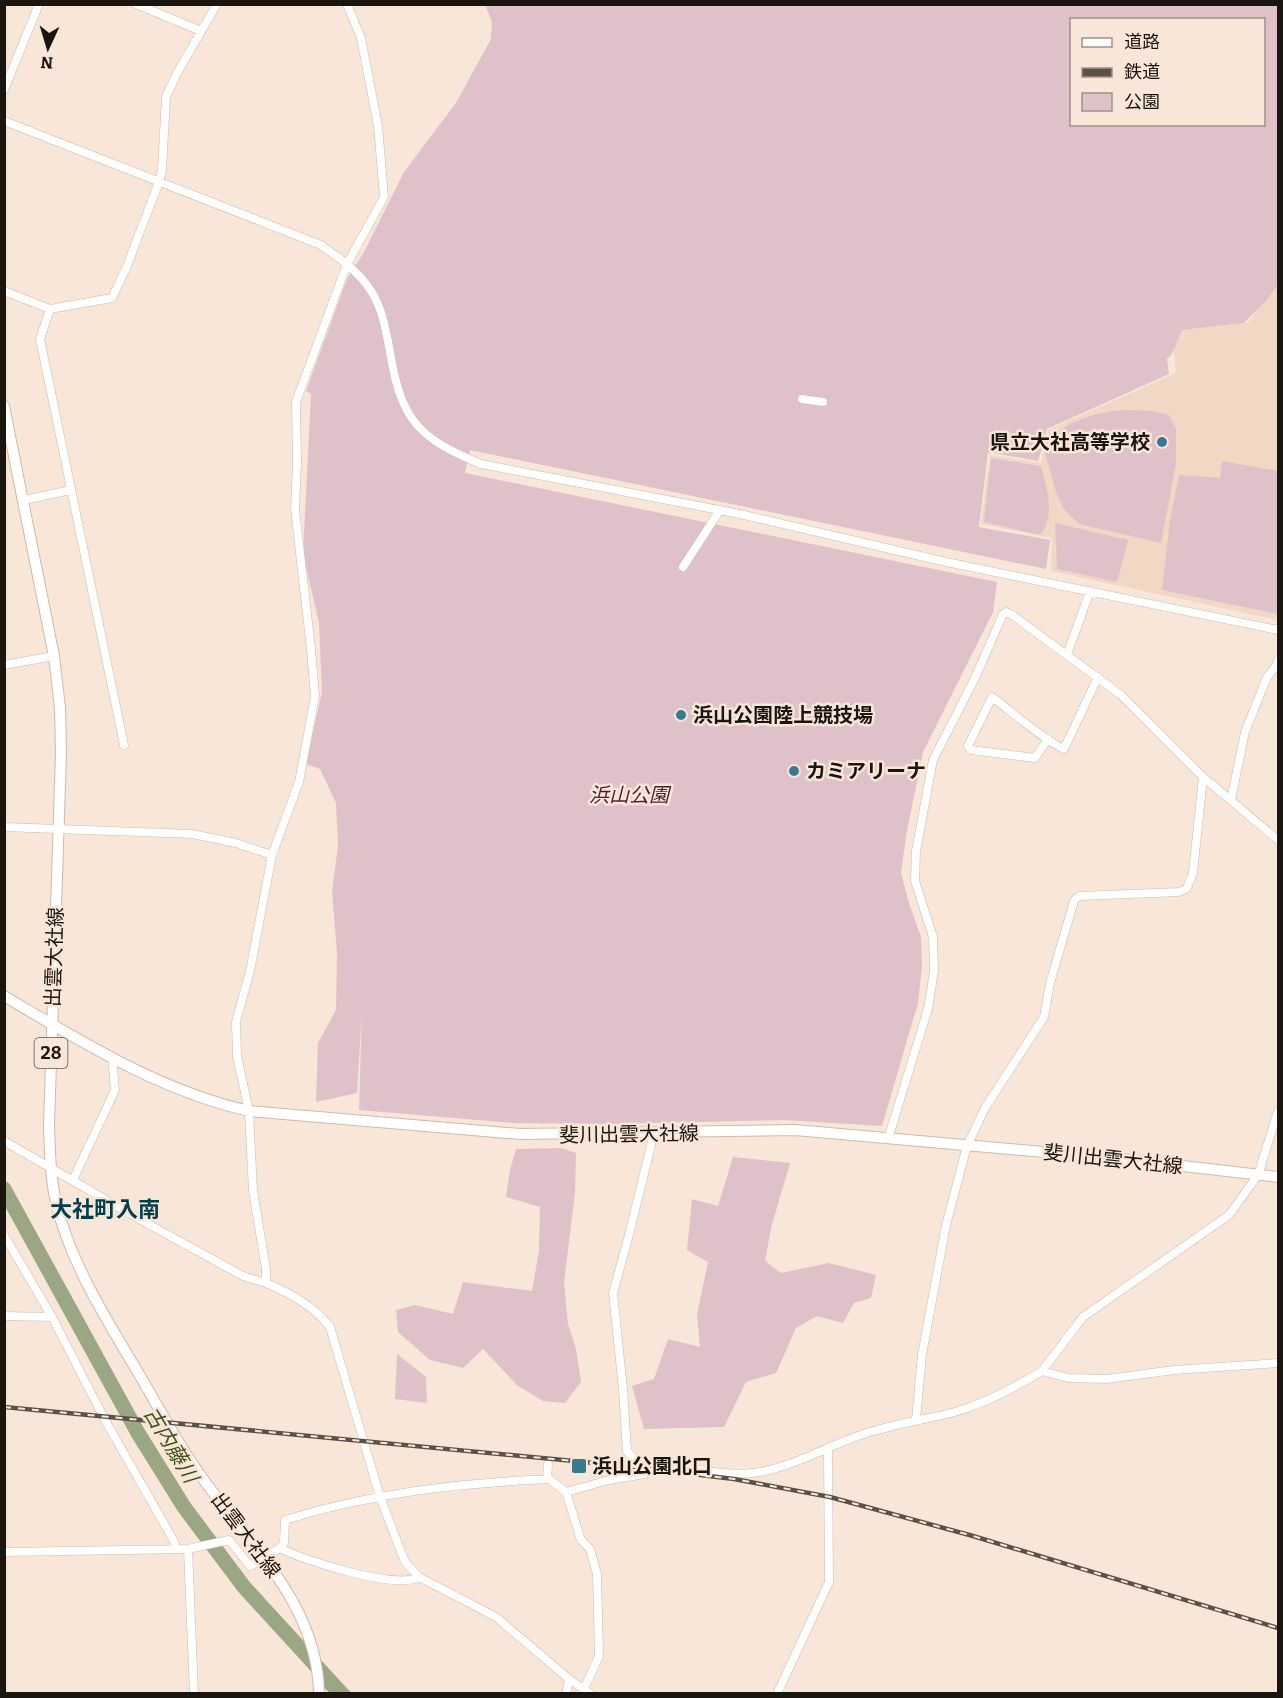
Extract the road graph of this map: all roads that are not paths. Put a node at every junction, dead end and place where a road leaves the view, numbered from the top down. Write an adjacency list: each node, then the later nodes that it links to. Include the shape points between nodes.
1 (39, 4): 6 (street)
2 (136, 4): 5 (street)
3 (217, 4): 5 (street)
4 (347, 4): 9 (street, via 361,38 378,126 384,198)
5 (201, 31): 8 (street, via 166,97)
6 (4, 90)
7 (4, 121): 8 (street)
8 (159, 182): 9 (street, via 321,245); 11 (street, via 112,298)
9 (347, 264): 17 (street, via 370,290 380,309 395,384 405,408 427,436 481,464); 33 (street, via 296,402 295,509 315,696 299,782)
10 (4, 291): 11 (street)
11 (50, 309): 15 (street, via 40,339)
12 (802, 399): 13 (street)
13 (823, 402)
14 (4, 406): 16 (main road, 出雲大社線 / 28)
15 (71, 490): 16 (street); 27 (street)
16 (24, 500): 22 (main road, 出雲大社線 / 28)
17 (720, 510): 18 (street); 19 (street)
18 (683, 567)
19 (1090, 591): 20 (street); 21 (street)
20 (1278, 630)
21 (1067, 655): 25 (street); 40 (street, via 1011,614 1003,614 933,760 916,851 915,881 933,937 934,971 928,1009)
22 (54, 656): 24 (street); 31 (main road, 出雲大社線 / 28, via 61,753)
23 (1278, 660): 29 (street, via 1245,732)
24 (4, 665)
25 (1098, 677): 26 (street, via 1064,748); 28 (street)
26 (1048, 739): 26 (street, via 992,698 968,746 971,750 1035,758)
27 (124, 745)
28 (1203, 777): 29 (street); 42 (street, via 1193,873 1187,888 1179,892 1079,896 1074,901 1044,1017 985,1108)
29 (1231, 800): 32 (street)
30 (4, 827): 31 (street)
31 (57, 830): 33 (street, via 192,834); 35 (main road, 出雲大社線 / 28)
32 (1278, 840)
33 (272, 855): 37 (street, via 236,1022 237,1056)
34 (4, 996): 35 (main road, 斐川出雲大社線)
35 (52, 1024): 36 (main road, 斐川出雲大社線); 43 (main road, 出雲大社線 / 28)
36 (112, 1057): 37 (main road, 斐川出雲大社線, via 175,1089); 46 (street, via 115,1090)
37 (249, 1111): 39 (main road, 斐川出雲大社線, via 520,1134); 48 (street, via 253,1191)
38 (1278, 1111): 44 (street)
39 (654, 1133): 40 (main road, 斐川出雲大社線, via 795,1130); 56 (street, via 613,1293 627,1451 635,1460)
40 (888, 1139): 42 (main road, 斐川出雲大社線)
41 (4, 1141): 43 (street)
42 (968, 1146): 44 (main road, 斐川出雲大社線); 53 (street, via 946,1225 922,1354)
43 (51, 1168): 46 (street); 64 (main road, 出雲大社線 / 28, via 56,1203 97,1304 192,1464)
44 (1258, 1175): 45 (main road, 斐川出雲大社線); 52 (street, via 1229,1215 1083,1317)
45 (1278, 1177)
46 (73, 1180): 48 (street, via 243,1276)
47 (4, 1235): 50 (street)
48 (266, 1283): 59 (street, via 320,1314 330,1327)
49 (4, 1316): 50 (street)
50 (52, 1317): 61 (street, via 175,1543)
51 (1278, 1363): 52 (street, via 1107,1379 1068,1378)
52 (1042, 1371): 53 (street, via 989,1400)
53 (916, 1420): 54 (street, via 860,1435)
54 (828, 1449): 56 (street, via 754,1473); 71 (street, via 829,1582)
55 (548, 1464): 57 (street)
56 (657, 1464): 58 (street, via 645,1474)
57 (547, 1479): 58 (street); 59 (street, via 464,1484)
58 (566, 1492): 67 (street, via 597,1574 599,1656)
59 (380, 1497): 60 (street, via 285,1520 284,1543); 65 (street, via 405,1562)
60 (280, 1548): 64 (street); 65 (street, via 313,1562 368,1576 412,1581)
61 (174, 1549): 62 (street); 63 (street)
62 (188, 1549): 64 (street, via 229,1540 250,1566); 68 (street)
63 (4, 1552)
64 (262, 1557): 69 (main road, 出雲大社線 / 28, via 299,1611 309,1635)
65 (419, 1577): 66 (street, via 496,1617)
66 (569, 1679): 67 (street); 70 (street)
67 (588, 1691)
68 (194, 1694)
69 (319, 1694)
70 (566, 1694)
71 (777, 1694)

